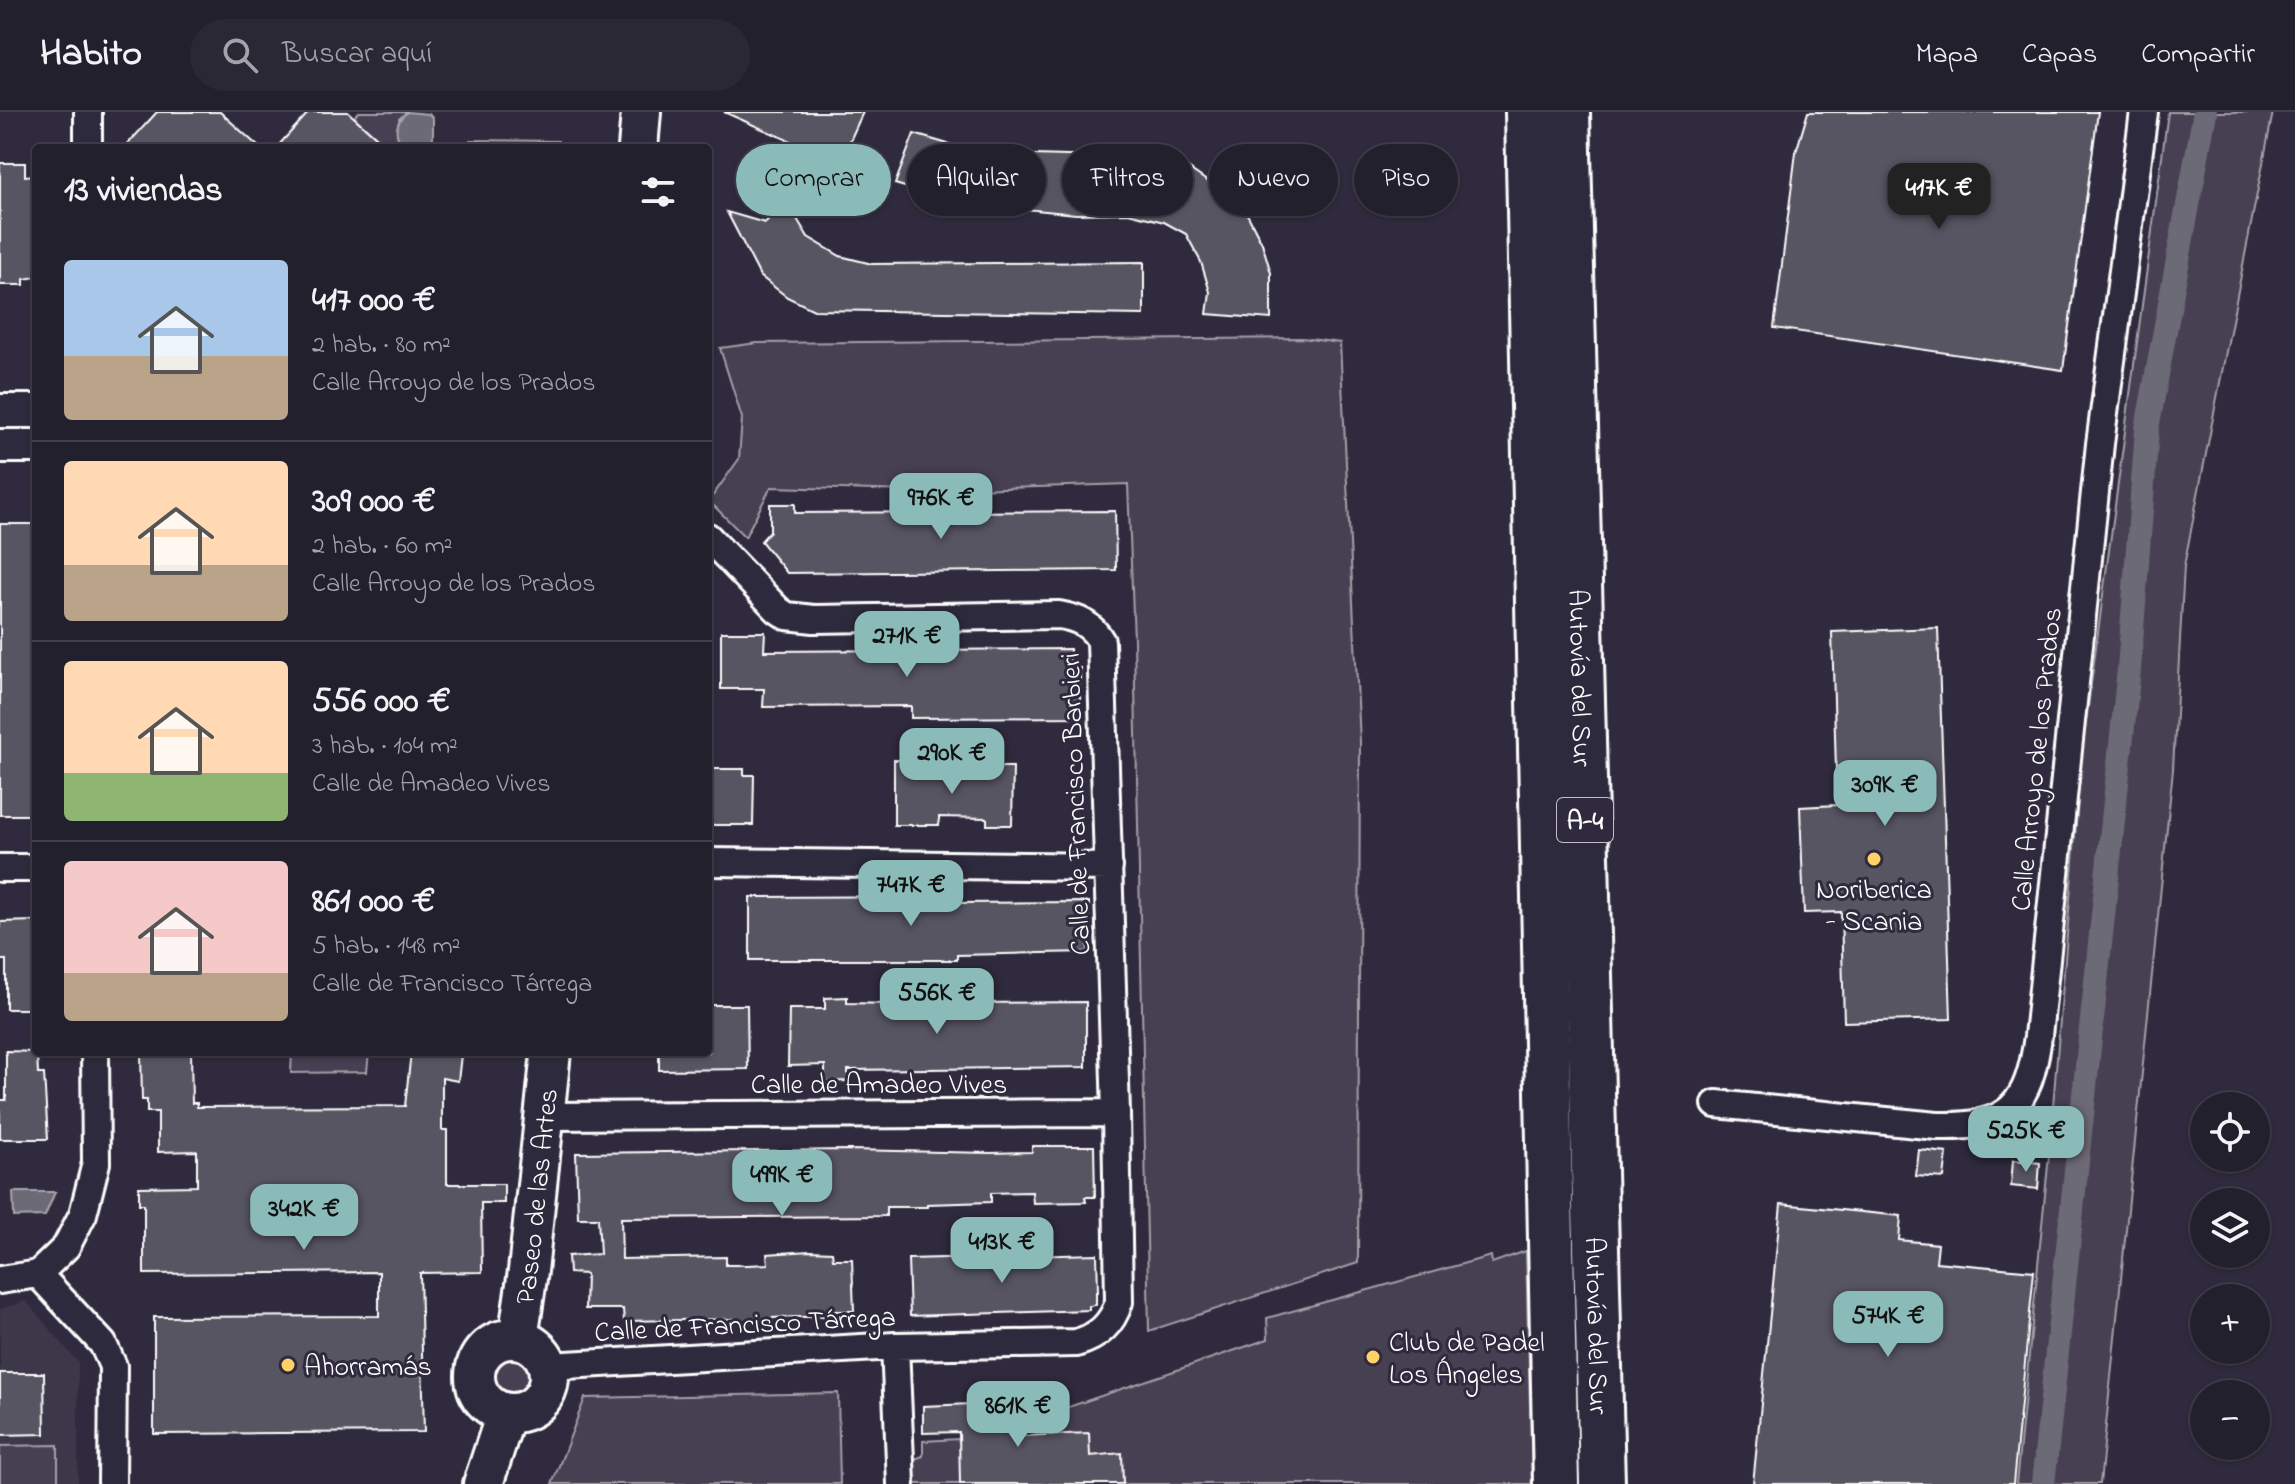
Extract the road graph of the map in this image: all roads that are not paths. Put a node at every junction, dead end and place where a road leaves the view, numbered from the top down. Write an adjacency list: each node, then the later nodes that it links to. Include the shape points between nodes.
1 (88, 112): 6 (street)
2 (641, 112): 7 (main road)
3 (1528, 112): 31 (highway, Autovía del Sur / A-4)
4 (1567, 112): 32 (highway, Autovía del Sur / A-4)
5 (2144, 112): 19 (street, Calle Arroyo de los Prados, via 2100,444 2038,1036 2026,1090 2013,1108 1969,1127)
6 (88, 144)
7 (638, 144)
8 (0, 411): 9 (street)
9 (32, 411)
10 (0, 446): 11 (street)
11 (32, 446)
12 (712, 541): 14 (street, Calle de Francisco Barbieri, via 787,616 1059,615 1094,629 1104,655)
13 (712, 862): 14 (street)
14 (1109, 867): 20 (street, Calle de Francisco Barbieri)
15 (0, 868): 16 (street)
16 (32, 868)
17 (95, 1056): 22 (street, via 96,1163 83,1214 66,1247)
18 (551, 1056): 21 (main road, Paseo de las Artes)
19 (1716, 1104)
20 (1116, 1113): 21 (street, Calle de Amadeo Vives); 25 (street, Calle de Francisco Tárrega, via 1119,1302 1107,1326 1076,1343)
21 (546, 1116): 24 (main road, Paseo de las Artes)
22 (38, 1274): 23 (street); 28 (street, via 103,1344 113,1366)
23 (0, 1280)
24 (518, 1339): 26 (main road, via 538,1349); 27 (main road, via 497,1341 480,1356 474,1372 477,1392 490,1407)
25 (895, 1346): 26 (street, Calle de Francisco Tárrega); 30 (street)
26 (549, 1366): 27 (main road, via 549,1385 541,1401 527,1411)
27 (506, 1414): 29 (main road)
28 (112, 1484)
29 (483, 1484)
30 (901, 1484)
31 (1556, 1484)
32 (1602, 1484)

